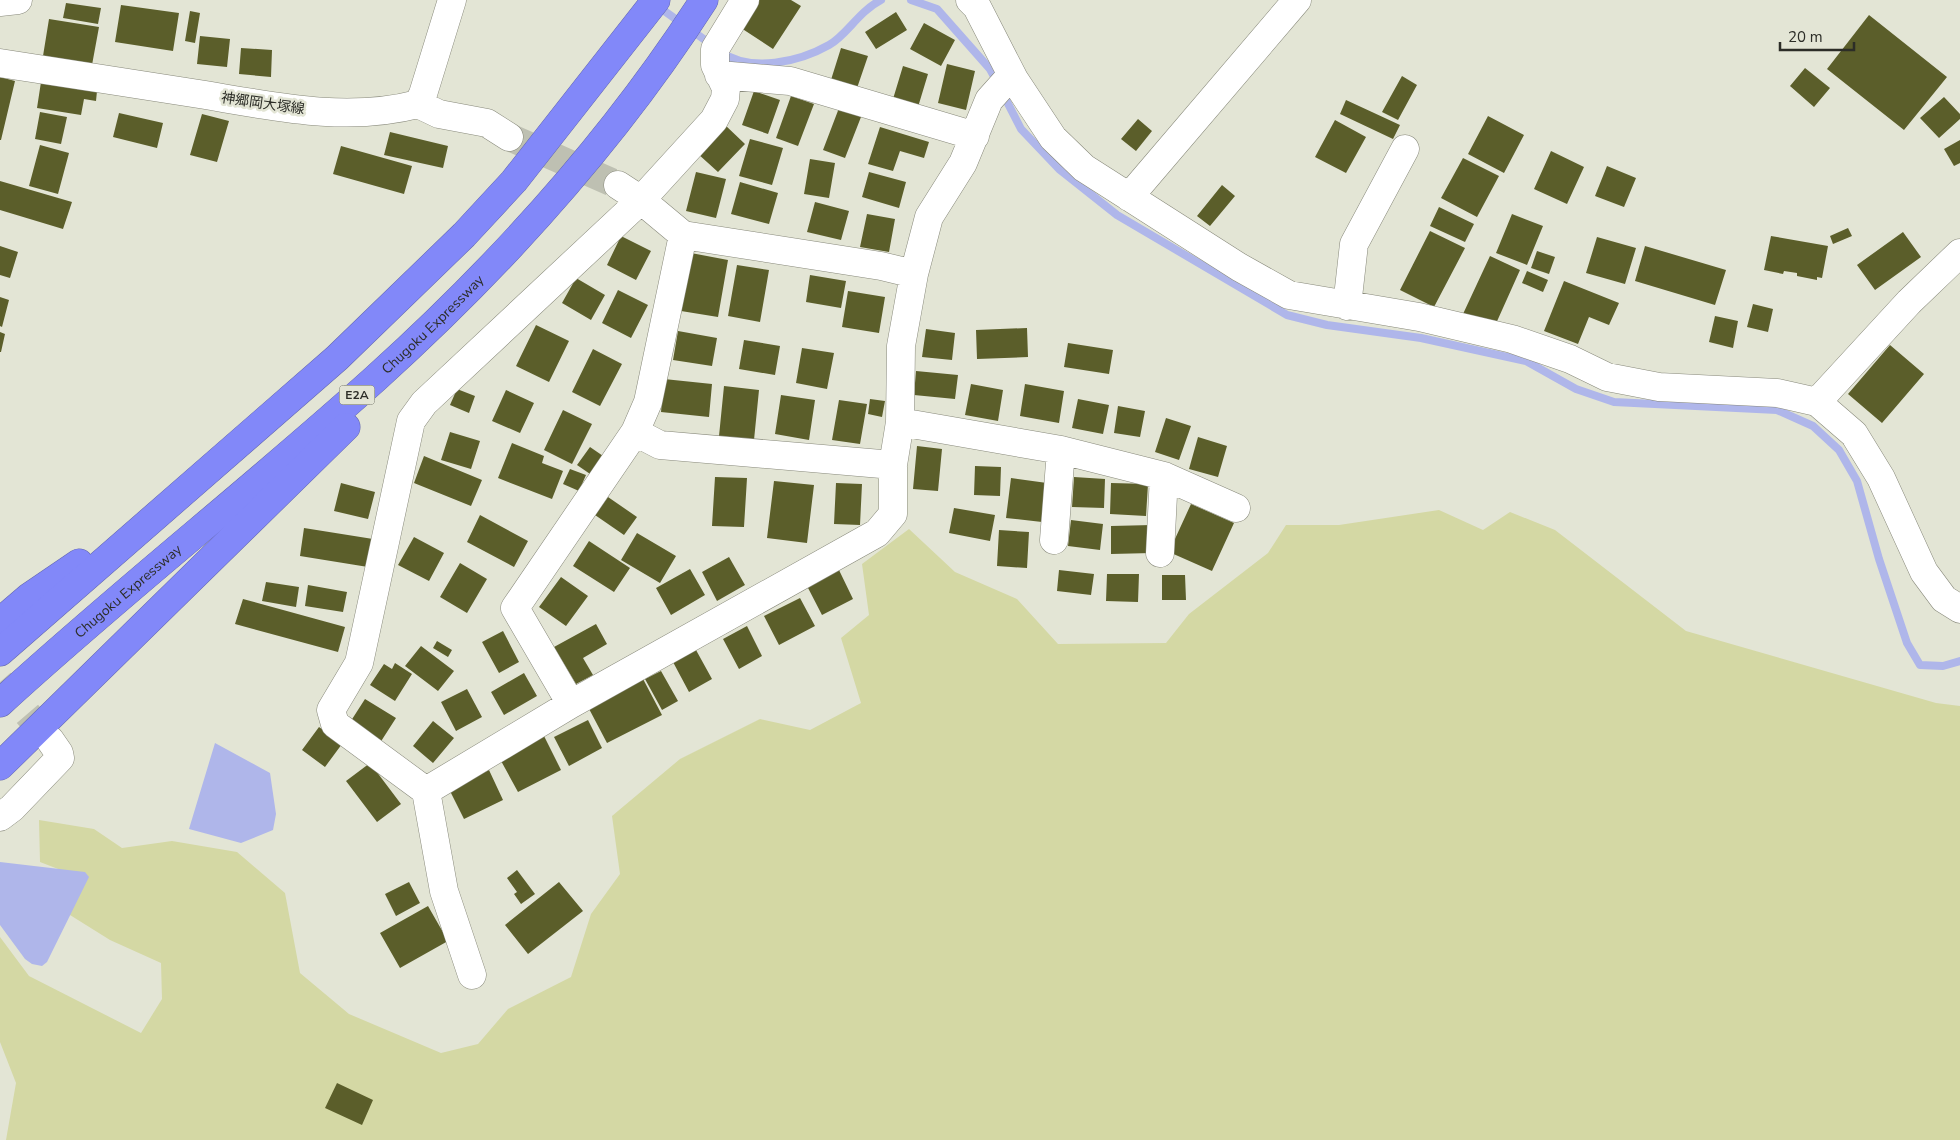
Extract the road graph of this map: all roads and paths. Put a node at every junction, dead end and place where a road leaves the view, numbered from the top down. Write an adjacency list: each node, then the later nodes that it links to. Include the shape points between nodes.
1 (18, 0): 8 (street)
2 (452, 0): 12 (street)
3 (656, 0): 30 (highway, via 514,181 464,235 337,358)
4 (704, 0): 19 (highway, Chugoku Expressway / E2A, via 674,48 610,131)
5 (746, 0): 10 (street, via 715,49 715,65)
6 (970, 0): 11 (street, via 977,7)
7 (1297, 0): 17 (street)
8 (0, 2)
9 (0, 63): 12 (street, 神郷岡大塚線, via 289,108 350,114)
10 (720, 75): 13 (street, via 790,81); 18 (street, via 726,88 725,99 714,120)
11 (1003, 87): 13 (street); 17 (street, via 1084,168)
12 (418, 104): 14 (street, via 439,114 487,123)
13 (975, 136): 22 (street, via 963,163 929,218)
14 (509, 137)
15 (1405, 149): 23 (street, via 1354,244)
16 (618, 185): 18 (street)
17 (1129, 197): 23 (street, via 1239,267 1289,294)
18 (641, 200): 20 (street); 41 (street, via 424,403 411,421 359,663 331,710 335,724)
19 (537, 217): 37 (highway, Chugoku Expressway / E2A, via 488,270 378,377); 40 (highway, via 427,348)
20 (683, 235): 22 (street); 26 (street, via 648,402)
21 (1960, 253): 24 (street, via 1909,302)
22 (914, 274): 25 (street, via 900,346)
23 (1347, 306): 24 (street, via 1419,317 1512,338 1608,377 1659,387 1777,393)
24 (1817, 402): 34 (street, via 1854,434 1881,478 1924,572 1944,599)
25 (900, 422): 27 (street); 28 (street)
26 (635, 432): 28 (street, via 660,445); 38 (street, via 515,608)
27 (1061, 450): 29 (street); 32 (street)
28 (893, 465): 38 (street, via 893,514 877,533)
29 (1164, 476): 31 (street); 33 (street)
30 (176, 497): 35 (highway, via 29,597); 36 (highway)
31 (1236, 508)
32 (1054, 540)
33 (1160, 553)
34 (1960, 609)
35 (0, 622)
36 (0, 652)
37 (0, 703)
38 (571, 704): 41 (street)
39 (50, 740): 42 (street, via 60,758)
40 (0, 766)
41 (426, 791): 43 (street, via 444,891)
42 (0, 817)
43 (472, 975)

